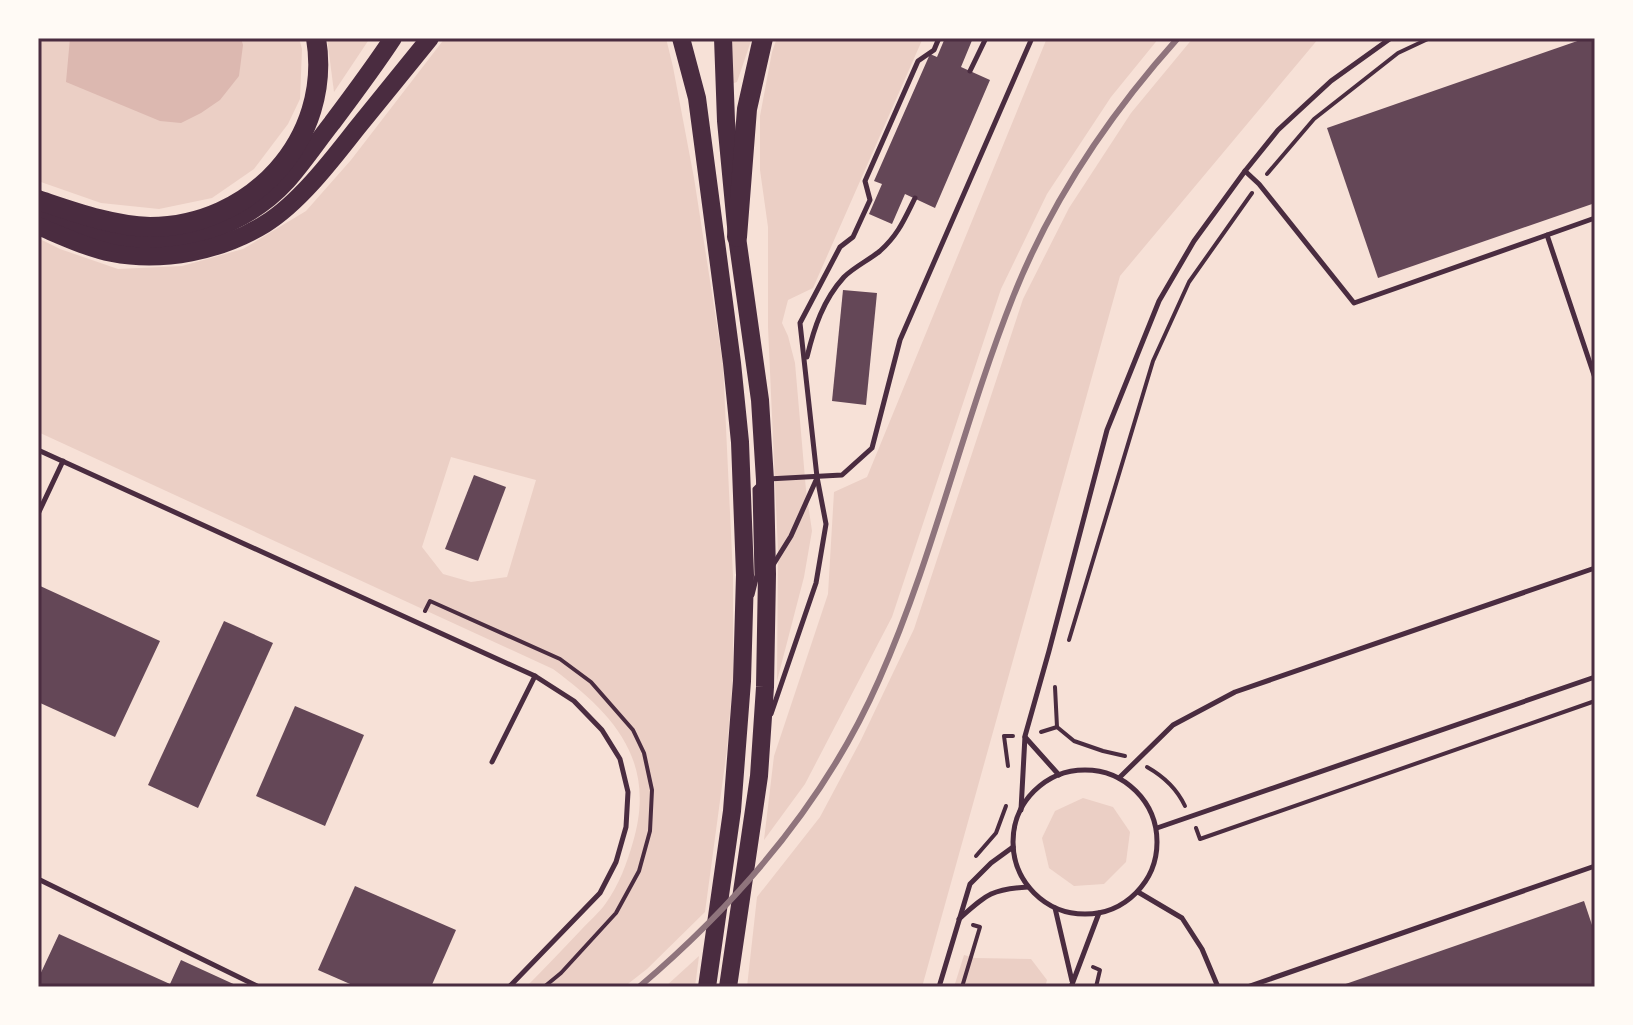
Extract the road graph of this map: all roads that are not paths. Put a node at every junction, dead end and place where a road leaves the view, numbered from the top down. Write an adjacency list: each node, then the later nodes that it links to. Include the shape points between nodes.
1 (316, 38): 14 (highway, via 320,58 315,99 300,142 272,178 227,210 190,223 150,227 101,220)
2 (393, 38): 15 (main road, via 286,182 230,224 167,241 122,241)
3 (430, 38): 17 (main road, via 307,188 266,224 229,242 174,255 113,253)
4 (681, 38): 29 (main road, via 697,98 732,363 741,457)
5 (723, 38): 19 (main road)
6 (763, 38): 19 (highway, via 747,109)
7 (939, 38): 20 (lane, via 934,50 918,61 865,181 870,200 853,237 840,247 800,323)
8 (986, 38): 11 (lane)
9 (1032, 38): 24 (lane, via 900,340 872,448 842,475)
10 (1391, 38): 12 (lane, via 1320,91)
11 (970, 71)
12 (1245, 171): 18 (lane, via 1354,303); 32 (lane, via 1159,301 1107,430)
13 (915, 198): 20 (lane, via 897,235 845,276 826,302)
14 (38, 200)
15 (38, 213)
16 (1595, 218): 18 (lane)
17 (38, 226)
18 (1547, 235): 21 (lane)
19 (737, 237): 25 (main road, via 760,400)
20 (805, 362): 24 (lane)
21 (1595, 378)
22 (38, 450): 23 (lane)
23 (63, 461): 26 (lane); 30 (lane)
24 (817, 477): 25 (lane); 28 (lane); 33 (lane, via 826,524 816,583)
25 (765, 480): 28 (main road); 29 (lane, via 755,489 757,575)
26 (38, 514)
27 (1595, 568): 36 (lane, via 1235,692 1173,725)
28 (767, 574): 33 (main road)
29 (743, 636): 51 (main road, via 732,811)
30 (535, 676): 34 (lane); 50 (lane, via 574,701 620,759 628,792 626,827 600,893)
31 (1595, 677): 38 (lane)
32 (1025, 736): 35 (lane); 37 (lane)
33 (760, 746): 47 (main road)
34 (492, 762)
35 (1059, 775): 36 (lane, via 1100,771); 37 (lane, via 1037,789)
36 (1119, 778): 38 (lane, via 1137,791)
37 (1021, 810): 39 (lane)
38 (1157, 828): 43 (lane, via 1151,873)
39 (1013, 847): 42 (lane); 46 (lane, via 970,884)
40 (1595, 866): 54 (lane)
41 (38, 879): 49 (lane)
42 (1028, 887): 44 (lane); 46 (lane, via 1003,888 982,898)
43 (1138, 892): 45 (lane); 53 (lane, via 1182,918)
44 (1055, 908): 45 (lane); 48 (lane)
45 (1099, 913): 48 (lane)
46 (959, 920): 52 (lane)
47 (729, 979)
48 (1072, 985)
49 (259, 987)
50 (509, 987)
51 (707, 987)
52 (939, 987)
53 (1218, 987)
54 (1247, 987)

